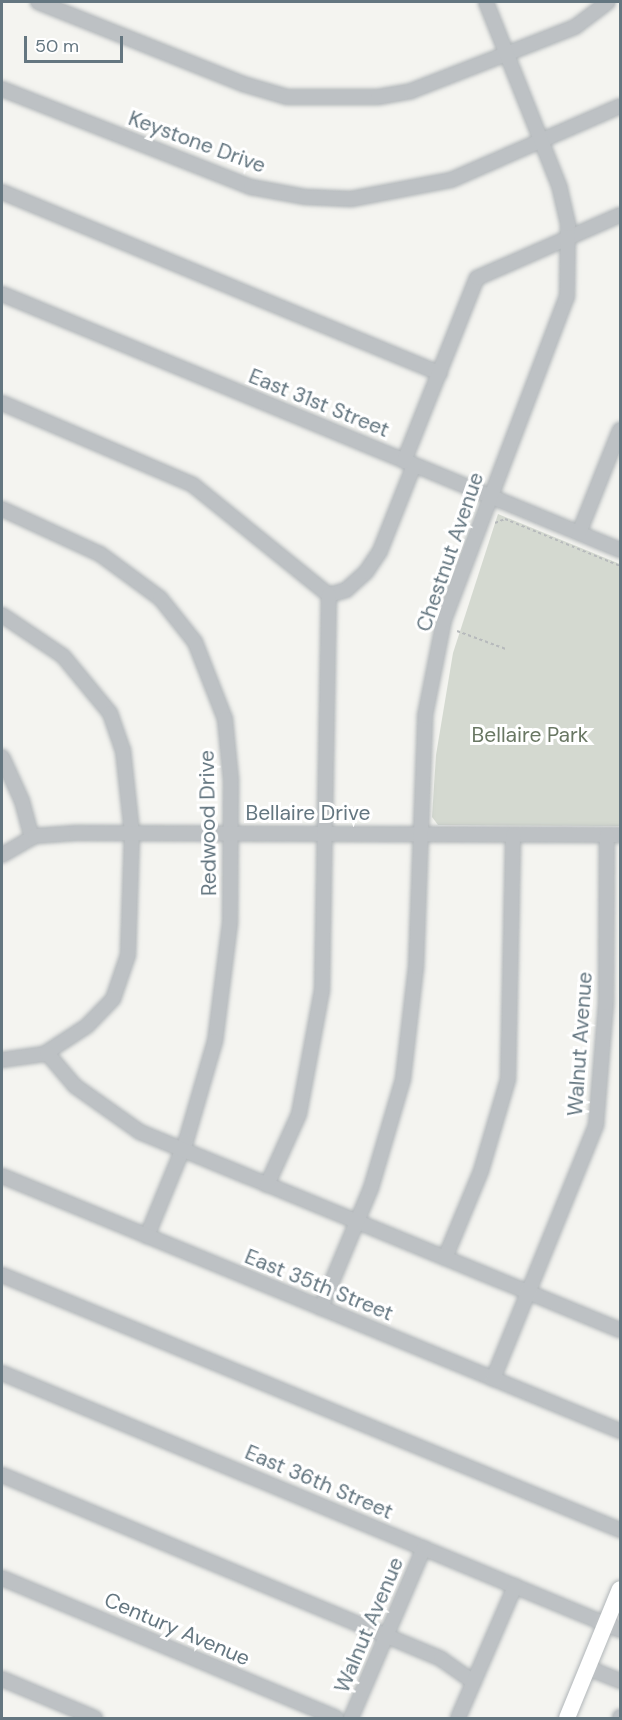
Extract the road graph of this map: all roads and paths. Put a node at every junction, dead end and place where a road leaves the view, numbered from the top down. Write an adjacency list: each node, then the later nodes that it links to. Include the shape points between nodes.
1 (38, 2): 4 (street, via 243,84 287,97 378,97 411,92)
2 (486, 2): 4 (street, Chestnut Avenue)
3 (608, 2): 4 (street, via 575,27)
4 (507, 52): 7 (street, Chestnut Avenue)
5 (2, 88): 7 (street, Keystone Drive, via 233,181 306,197 351,199 412,191)
6 (621, 106): 7 (street, Keystone Drive)
7 (544, 142): 10 (street, Chestnut Avenue)
8 (2, 192): 12 (street)
9 (621, 215): 10 (street)
10 (569, 234): 12 (street, via 477,278); 16 (street, Chestnut Avenue, via 567,297 557,332)
11 (2, 294): 15 (street, East 31st Street)
12 (440, 373): 15 (street)
13 (2, 403): 22 (street, via 193,485)
14 (621, 430): 19 (street)
15 (409, 463): 16 (street, East 31st Street); 22 (street, via 375,558 357,582)
16 (490, 496): 19 (street, East 31st Street); 30 (street, Chestnut Avenue, via 444,620 425,716)
17 (2, 510): 28 (street, Redwood Drive, via 122,567 160,598 195,642 225,718)
18 (490, 526): 21 (path, via 505,519)
19 (579, 533): 20 (street, East 31st Street)
20 (621, 550)
21 (621, 566)
22 (329, 595): 29 (street)
23 (2, 615): 27 (street, via 63,656 110,713 123,750)
24 (460, 620): 25 (path, via 456,631)
25 (506, 649)
26 (2, 757): 33 (street, via 22,801)
27 (132, 833): 28 (street, Bellaire Drive); 33 (street, Bellaire Drive); 35 (street, via 131,928 121,981 94,1019)
28 (231, 833): 29 (street, Bellaire Drive); 37 (street, Redwood Drive, via 230,923 216,1041)
29 (327, 834): 30 (street, Bellaire Drive); 39 (street, via 326,935 317,1033 299,1114)
30 (419, 834): 31 (street, Bellaire Drive); 40 (street, Chestnut Avenue, via 416,967 403,1079)
31 (513, 835): 32 (street, Bellaire Drive); 42 (street, via 508,1078 485,1161)
32 (614, 836): 44 (street, Walnut Avenue, via 596,1125)
33 (32, 838): 34 (street, Bellaire Drive)
34 (2, 855)
35 (47, 1053): 36 (street); 37 (street, via 75,1086 116,1119)
36 (2, 1060)
37 (182, 1151): 39 (street); 41 (street, Redwood Drive)
38 (2, 1176): 41 (street, East 35th Street)
39 (267, 1185): 40 (street)
40 (357, 1221): 42 (street); 45 (street, Chestnut Avenue)
41 (147, 1236): 45 (street, East 35th Street)
42 (445, 1258): 44 (street)
43 (2, 1275): 51 (street)
44 (529, 1294): 46 (street); 48 (street, Walnut Avenue)
45 (321, 1308): 48 (street, East 35th Street)
46 (620, 1328)
47 (2, 1373): 52 (street, East 36th Street)
48 (493, 1379): 49 (street, East 35th Street)
49 (621, 1431)
50 (2, 1475): 57 (street)
51 (621, 1530)
52 (424, 1548): 54 (street, East 36th Street); 57 (street, Walnut Avenue)
53 (3, 1583): 63 (street, Century Avenue)
54 (515, 1586): 56 (street, East 36th Street); 61 (street)
55 (621, 1589): 56 (main road)
56 (613, 1627): 58 (main road)
57 (387, 1638): 61 (street, via 441,1659); 64 (street, Walnut Avenue)
58 (588, 1668): 60 (street); 66 (main road)
59 (2, 1679): 62 (street)
60 (621, 1681)
61 (474, 1682): 65 (street)
62 (95, 1719)
63 (336, 1719)
64 (351, 1719)
65 (458, 1719)
66 (567, 1719)

